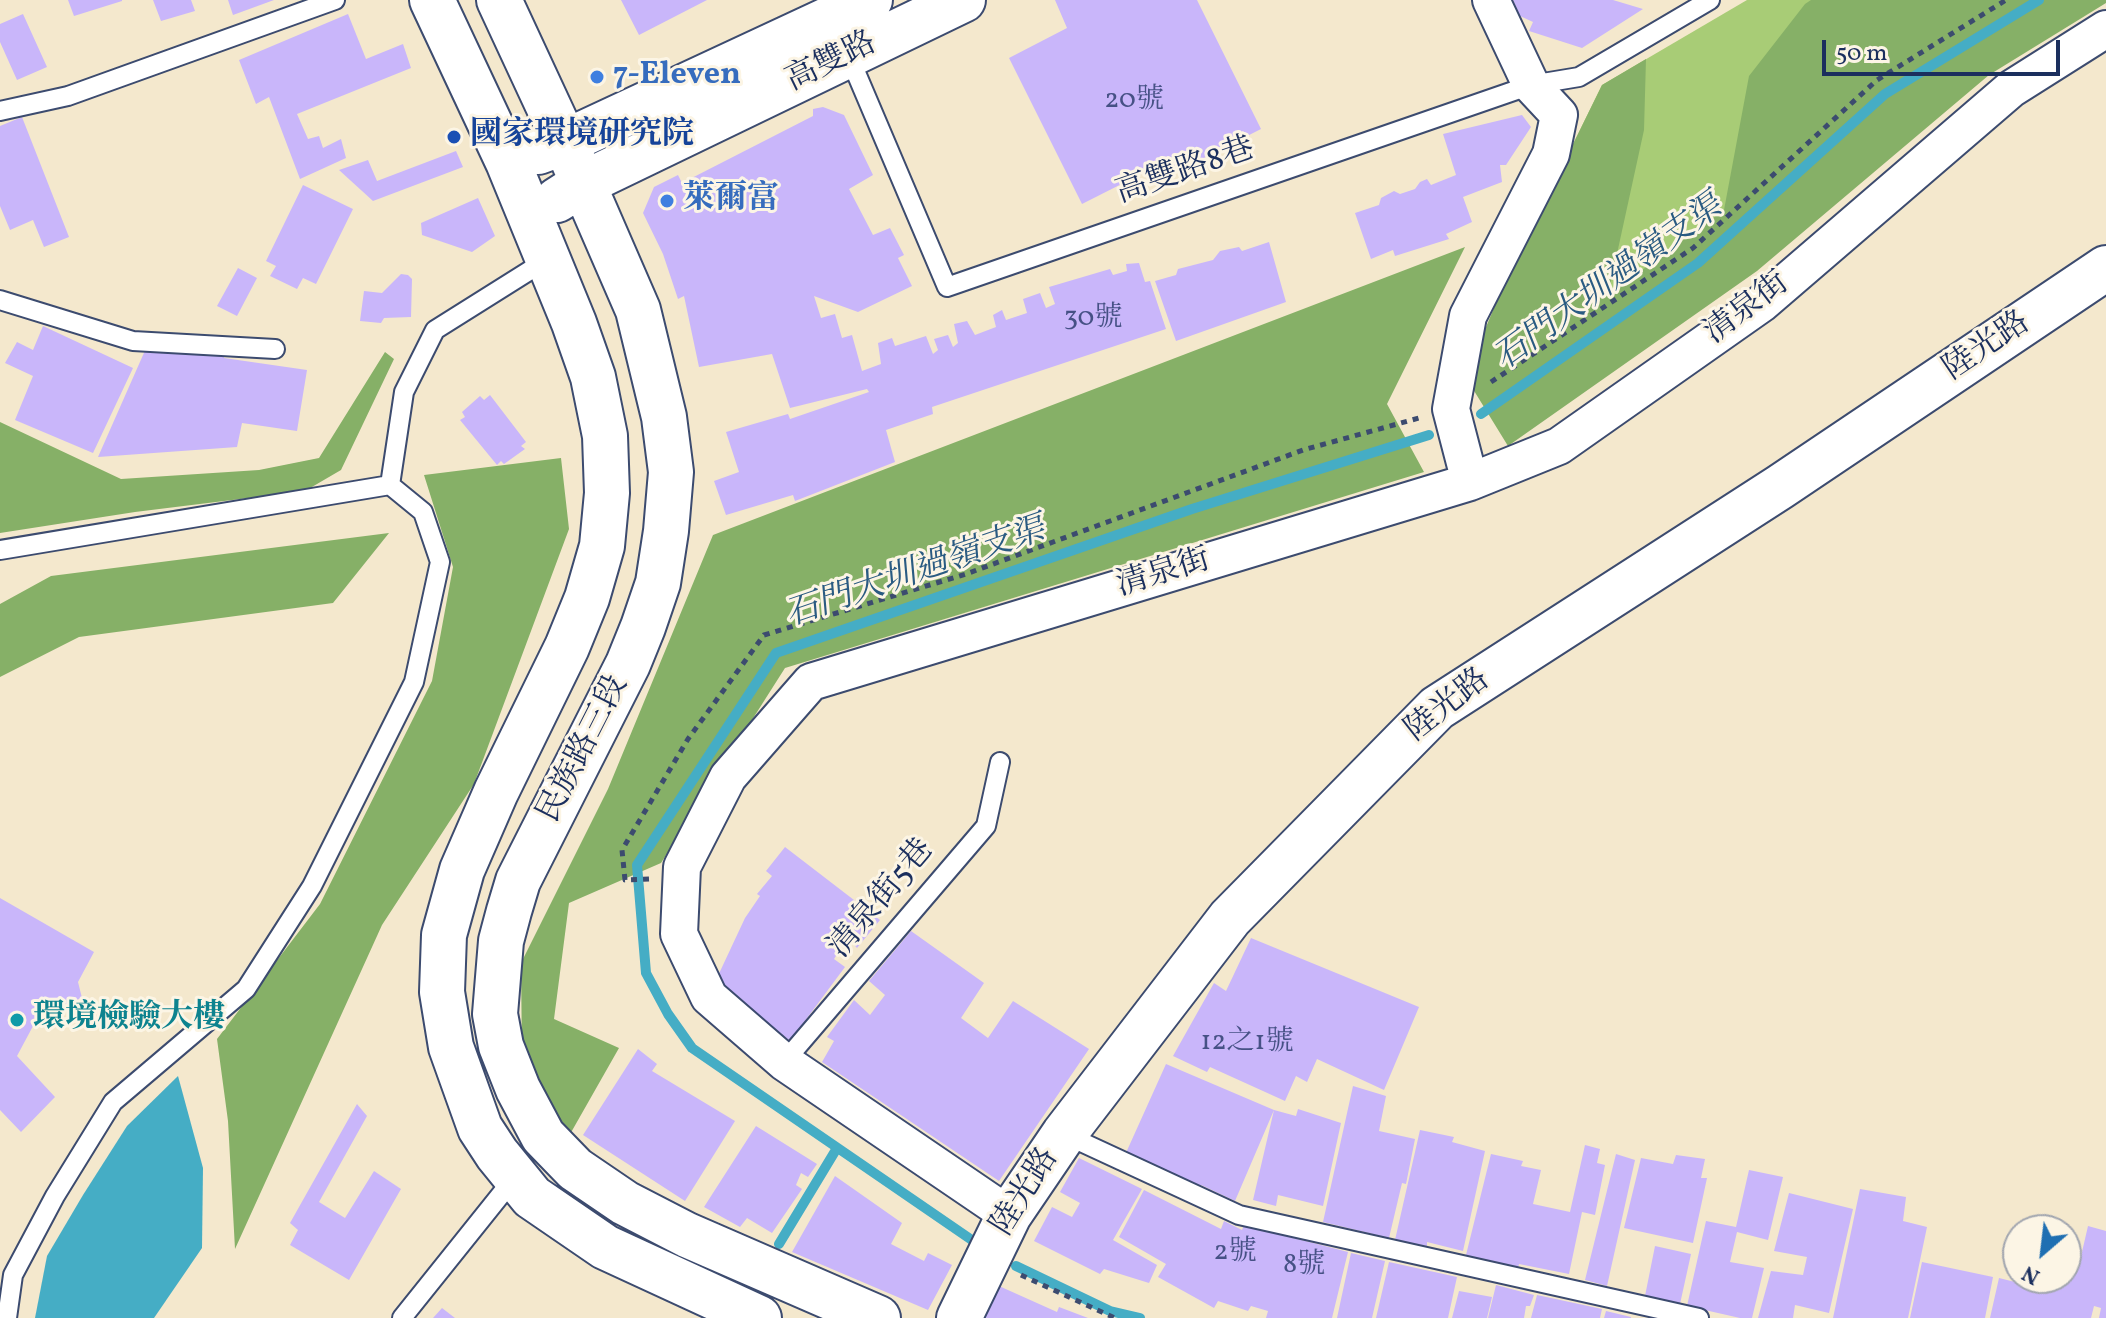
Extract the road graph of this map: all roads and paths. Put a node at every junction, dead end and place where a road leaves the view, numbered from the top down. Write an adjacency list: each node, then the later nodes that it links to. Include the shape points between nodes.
1 (335, 0): 12 (lane, via 68,96)
2 (432, 0): 14 (main road, 民族路三段)
3 (499, 0): 13 (main road, 民族路三段)
4 (870, 0): 10 (main road, 高雙路)
5 (963, 0): 10 (main road, 高雙路)
6 (1491, 0): 11 (street)
7 (1710, 0): 11 (lane, 高雙路8巷, via 1579,77)
8 (2006, 0): 21 (path, via 1877,80 1693,248)
9 (2106, 29): 22 (street, 清泉街, via 2011,89 1761,304 1559,446)
10 (838, 39): 11 (lane, 高雙路8巷, via 947,287); 13 (main road, 高雙路); 15 (main road, 高雙路)
11 (1531, 85): 21 (street, via 1559,115 1551,154 1468,316)
12 (0, 111)
13 (565, 142): 14 (main road, 高雙路); 15 (main road, 民族路三段)
14 (508, 162): 16 (main road, 民族路三段)
15 (582, 184): 16 (main road, 高雙路); 35 (main road, 民族路三段, via 638,310 652,365 671,472 666,531 658,583 628,664 518,881 501,941 495,1014 501,1046 543,1136 575,1169 687,1235)
16 (532, 217): 17 (main road, 民族路三段)
17 (548, 259): 23 (lane, via 435,330 404,392); 29 (main road, 民族路三段, via 593,377 605,436 602,546 567,647 462,870 444,935 442,992 451,1047 480,1128)
18 (2106, 268): 28 (main road, 陸光路, via 1437,708 1230,918)
19 (0, 300): 20 (lane, via 133,341)
20 (275, 349)
21 (1451, 409): 22 (street); 26 (path, via 1303,450 966,574 764,635 688,739 622,850 625,880)
22 (1470, 482): 27 (street, 清泉街, via 811,682 728,777 682,867 679,934 709,997)
23 (390, 485): 24 (lane); 33 (lane, via 423,512 440,562 414,682 312,886 246,989 113,1102 13,1275)
24 (0, 550)
25 (1000, 762): 27 (lane, 清泉街5巷, via 986,826)
26 (650, 879)
27 (784, 1062): 30 (street, 清泉街)
28 (1064, 1134): 30 (main road, 陸光路); 38 (lane, via 1239,1215)
29 (515, 1177): 32 (main road, 民族路三段, via 555,1215 605,1247); 34 (lane)
30 (1009, 1215): 31 (main road, 陸光路)
31 (987, 1260): 36 (main road, 陸光路); 37 (path)
32 (740, 1310)
33 (7, 1318)
34 (402, 1318)
35 (878, 1318)
36 (959, 1318)
37 (1115, 1318)
38 (1699, 1318)

